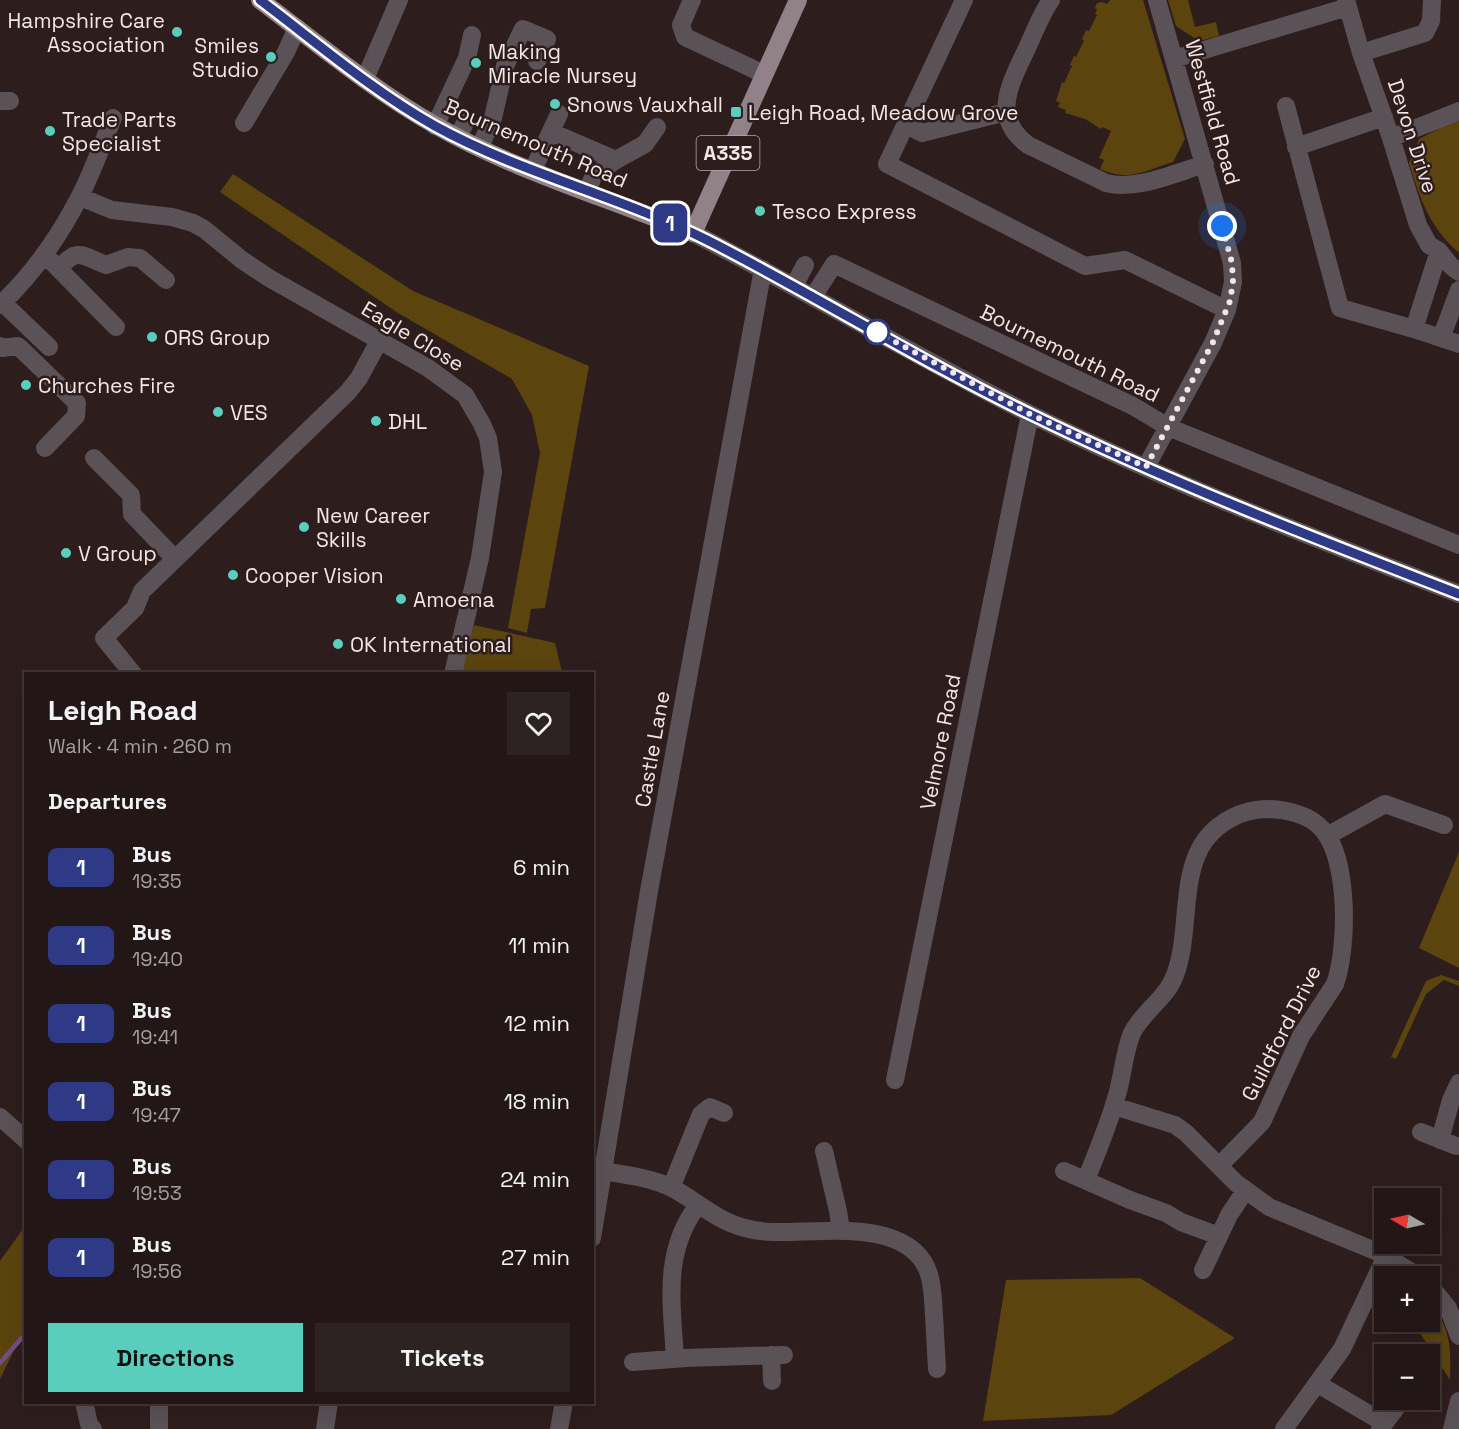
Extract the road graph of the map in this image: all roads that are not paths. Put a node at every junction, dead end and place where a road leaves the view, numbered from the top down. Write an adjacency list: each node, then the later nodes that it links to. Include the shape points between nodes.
1 (260, 0): 10 (main road, Bournemouth Road)
2 (399, 0): 16 (street, via 386,44)
3 (692, 0): 15 (street, via 681,25 685,37)
4 (964, 0): 24 (street)
5 (1051, 0): 19 (street, via 1009,88)
6 (1157, 0): 13 (street, Westfield Road)
7 (1432, 0): 12 (street, via 1431,21 1425,33)
8 (793, 2): 15 (main road, A335)
9 (1347, 4): 12 (street, Devon Drive); 13 (street)
10 (297, 28): 16 (main road, Bournemouth Road); 23 (street)
11 (472, 35): 25 (street, via 467,58)
12 (1361, 53): 21 (street, Devon Drive)
13 (1174, 59): 32 (street, Westfield Road)
14 (537, 61): 29 (street, via 547,39 523,28 505,66 493,118)
15 (764, 74): 36 (main road, A335)
16 (365, 79): 25 (main road, Bournemouth Road)
17 (1286, 106): 30 (street)
18 (1459, 111): 28 (street)
19 (1006, 112): 24 (street, via 922,133); 32 (street, via 1017,137 1028,146 1112,185 1132,186)
20 (559, 114): 27 (street)
21 (1384, 117): 28 (street, Devon Drive); 30 (street)
22 (112, 118): 35 (street)
23 (244, 123)
24 (906, 125): 48 (street, via 887,164 1085,266 1125,260)
25 (435, 126): 29 (main road, Bournemouth Road, via 461,130)
26 (657, 127): 31 (street, via 645,144)
27 (550, 132): 31 (street); 33 (street)
28 (1391, 138): 37 (street, Devon Drive, via 1418,225 1430,245)
29 (480, 147): 33 (main road, Bournemouth Road)
30 (1296, 147): 50 (street, via 1340,308)
31 (615, 160): 34 (street, via 594,176)
32 (1204, 164): 48 (street, Westfield Road, via 1232,263 1233,282)
33 (532, 170): 34 (main road, Bournemouth Road)
34 (587, 191): 36 (main road, Bournemouth Road)
35 (80, 196): 38 (street); 52 (street, Eagle Close, via 112,210 193,223 268,278)
36 (693, 233): 41 (street, Bournemouth Road)
37 (1439, 251): 42 (street, Devon Drive); 50 (street)
38 (43, 253): 40 (street); 47 (street)
39 (805, 265): 44 (street)
40 (59, 269): 43 (street, via 69,257 78,254 106,265 128,257 140,258); 49 (street)
41 (763, 269): 44 (street, Bournemouth Road); 77 (street, Castle Lane, via 649,891)
42 (1459, 272)
43 (166, 280)
44 (794, 286): 46 (street, Bournemouth Road)
45 (1459, 290): 51 (street)
46 (813, 297): 56 (street, Bournemouth Road); 57 (street, Bournemouth Road, via 834,264 1125,402)
47 (1, 304): 55 (street)
48 (1227, 310): 57 (street, Westfield Road)
49 (116, 327)
50 (1414, 329): 51 (street)
51 (1441, 338): 53 (street)
52 (380, 341): 62 (street, via 348,392); 65 (street, Eagle Close, via 429,368 465,395 483,424 491,448 492,483 484,536)
53 (1459, 344)
54 (0, 346): 58 (street, via 18,346 77,403 76,416)
55 (50, 347)
56 (1030, 414): 60 (street, Bournemouth Road); 68 (street, Velmore Road)
57 (1168, 427): 60 (street, Westfield Road); 61 (street, Bournemouth Road)
58 (45, 448)
59 (94, 458): 62 (street, via 131,495 132,514)
60 (1146, 467): 63 (street, Bournemouth Road, via 1270,521)
61 (1459, 545)
62 (175, 559): 64 (street, via 142,591 135,608 104,638)
63 (1459, 594)
64 (131, 672)
65 (453, 672)
66 (1444, 825): 67 (street, via 1385,804)
67 (1327, 836): 70 (street, Guildford Drive, via 1308,819 1284,810 1263,809 1232,817 1207,838 1193,869 1176,975 1132,1033); 76 (street, Guildford Drive, via 1338,860 1342,900 1338,974 1301,1036 1262,1122)
68 (895, 1080)
69 (1459, 1083): 73 (street, via 1451,1100 1448,1143)
70 (1114, 1106): 76 (street, via 1175,1125); 79 (street, Guildford Drive)
71 (724, 1113): 80 (street, via 710,1107 701,1114)
72 (0, 1117): 74 (street)
73 (1421, 1132)
74 (24, 1138)
75 (824, 1151): 84 (street)
76 (1219, 1166): 81 (street)
77 (603, 1171): 80 (street); 83 (street, Castle Lane)
78 (1064, 1171): 79 (street)
79 (1086, 1180): 85 (street)
80 (671, 1188): 82 (street)
81 (1245, 1191): 85 (street); 86 (street, via 1279,1212)
82 (698, 1205): 84 (street, via 752,1230); 92 (street, via 674,1253)
83 (594, 1226)
84 (840, 1230): 94 (street, via 897,1240 920,1257 931,1282)
85 (1219, 1236): 88 (street)
86 (1386, 1257): 87 (street); 96 (street, via 1350,1336)
87 (1401, 1266)
88 (1203, 1270)
89 (1440, 1294): 90 (street)
90 (1454, 1305): 91 (street)
91 (1459, 1336)
92 (675, 1359): 93 (street); 95 (street, via 777,1355)
93 (633, 1362)
94 (937, 1369)
95 (772, 1381)
96 (1318, 1384): 103 (street); 108 (street)
97 (1459, 1401): 109 (street)
98 (84, 1404): 104 (street)
99 (159, 1404): 105 (street)
100 (329, 1404): 106 (street)
101 (564, 1404): 107 (street)
102 (1394, 1410): 103 (street)
103 (1382, 1426)
104 (93, 1429)
105 (159, 1429)
106 (326, 1429)
107 (559, 1429)
108 (1284, 1429)
109 (1452, 1429)

